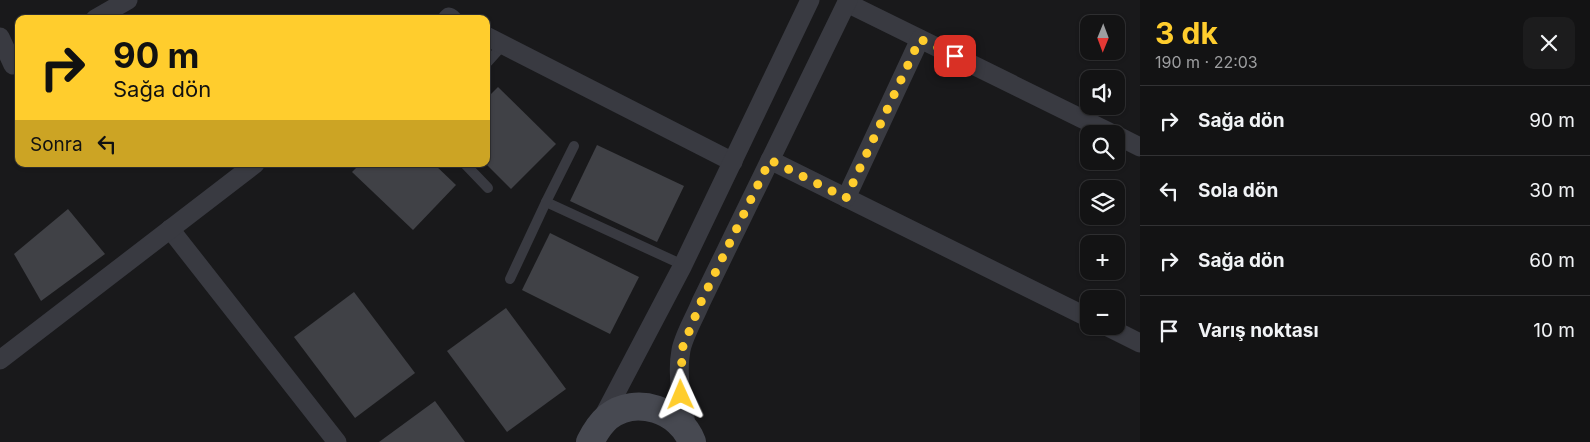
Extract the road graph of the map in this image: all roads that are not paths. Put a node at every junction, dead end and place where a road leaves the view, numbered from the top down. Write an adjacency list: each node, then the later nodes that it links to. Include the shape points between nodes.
1 (128, 0): 4 (street)
2 (810, 0): 15 (street)
3 (848, 2): 6 (street); 14 (street)
4 (102, 15)
5 (0, 37): 9 (street)
6 (920, 39): 10 (street); 19 (street)
7 (495, 40): 8 (lane); 15 (street)
8 (490, 53)
9 (11, 67)
10 (1095, 125)
11 (1125, 140): 13 (street)
12 (574, 146): 20 (lane)
13 (1140, 147)
14 (770, 160): 19 (street); 28 (street, via 701,302 682,349 682,407)
15 (734, 162): 22 (street)
16 (251, 167): 21 (street)
17 (468, 167): 18 (lane)
18 (488, 188)
19 (846, 198): 24 (street)
20 (546, 202): 22 (lane); 23 (lane)
21 (170, 229): 27 (street); 30 (street)
22 (683, 265): 29 (street)
23 (510, 279)
24 (1080, 314)
25 (1124, 335): 26 (street)
26 (1140, 343)
27 (0, 360)
28 (690, 438): 29 (street, via 676,419 660,409 643,406 626,408 610,416)
29 (591, 440)
30 (337, 442)

